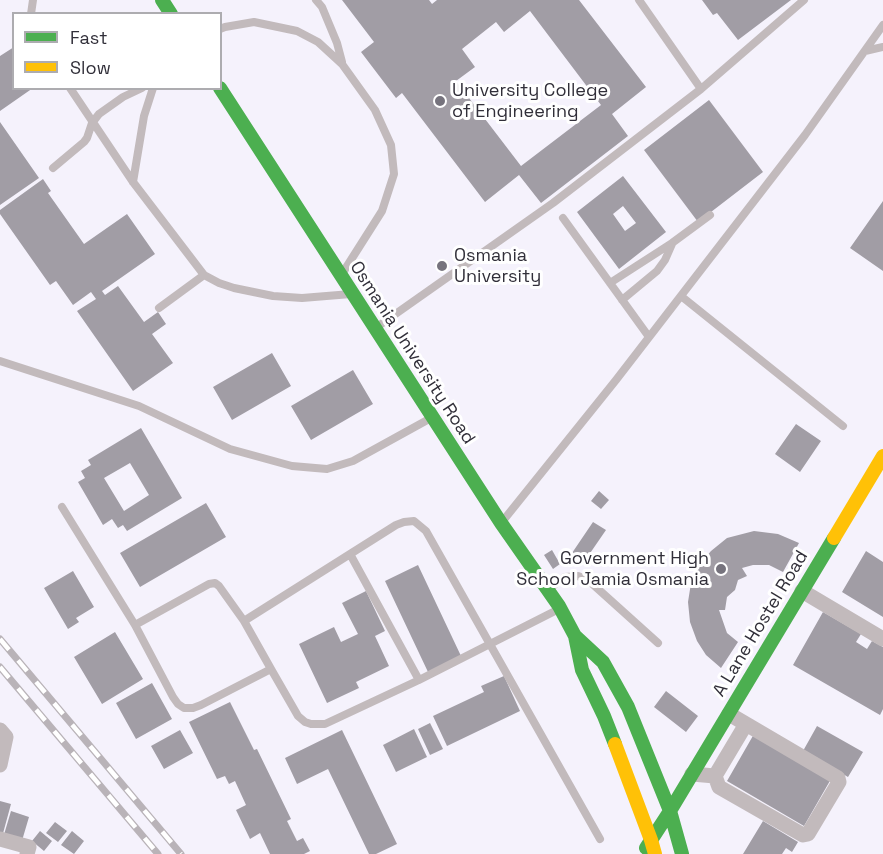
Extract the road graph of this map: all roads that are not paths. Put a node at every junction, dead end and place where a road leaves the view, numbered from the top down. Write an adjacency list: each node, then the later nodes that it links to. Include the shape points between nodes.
1 (316, 0): 8 (lane, via 337,43)
2 (639, 0): 9 (lane)
3 (804, 0): 9 (lane)
4 (883, 25): 7 (lane)
5 (222, 28): 8 (lane, via 254,22 297,31 318,42)
6 (883, 47): 7 (lane)
7 (865, 51): 24 (lane)
8 (342, 64): 21 (lane, via 375,110 391,145 394,174 382,211)
9 (701, 89): 27 (lane, via 553,203)
10 (71, 90): 14 (lane)
11 (138, 90): 14 (lane, via 109,106)
12 (152, 90): 16 (lane)
13 (221, 90): 21 (main road, Osmania University Road)
14 (92, 123): 15 (lane, via 84,142); 16 (lane)
15 (53, 168)
16 (133, 182): 20 (lane)
17 (710, 215): 19 (lane)
18 (563, 218): 22 (lane)
19 (672, 243): 22 (lane); 25 (lane, via 657,272)
20 (204, 275): 23 (lane, via 234,288 273,296); 26 (lane)
21 (341, 276): 23 (main road, Osmania University Road)
22 (610, 283): 25 (lane)
23 (353, 294): 27 (main road, Osmania University Road)
24 (681, 296): 28 (lane); 31 (lane)
25 (622, 300): 28 (lane)
26 (159, 308)
27 (375, 328): 30 (main road, Osmania University Road)
28 (649, 337): 34 (lane)
29 (0, 360): 30 (lane, via 140,406 230,449 292,466 327,469 353,461)
30 (433, 418): 34 (main road, Osmania University Road)
31 (843, 426)
32 (883, 456): 37 (main road, A Lane Hostel Road)
33 (62, 507): 40 (lane)
34 (501, 523): 36 (main road, Osmania University Road)
35 (350, 554): 39 (lane); 43 (lane, via 404,522 421,525); 46 (lane)
36 (548, 589): 38 (main road, Osmania University Road); 44 (lane, via 564,577 588,580)
37 (802, 591): 42 (street); 47 (main road, A Lane Hostel Road)
38 (561, 608): 41 (main road, Osmania University Road); 43 (lane)
39 (244, 621): 40 (lane, via 215,583); 45 (lane)
40 (135, 625): 45 (lane, via 173,697 184,708 201,705)
41 (575, 636): 53 (main road, Osmania University Road, via 603,662 628,707); 56 (main road, Osmania University Road, via 582,670 604,716)
42 (883, 639)
43 (490, 644): 46 (lane); 55 (lane)
44 (658, 644)
45 (271, 669): 46 (lane, via 298,716 318,724)
46 (419, 680)
47 (729, 714): 48 (street); 51 (main road, A Lane Hostel Road)
48 (746, 724): 52 (street); 52 (street, via 838,778 808,834 803,835 719,787)
49 (0, 730): 50 (street, via 6,737)
50 (0, 765)
51 (692, 774): 52 (street); 53 (main road, A Lane Hostel Road)
52 (715, 776)
53 (670, 811): 56 (main road, A Lane Hostel Road); 59 (main road, Osmania University Road)
54 (0, 839): 57 (street, via 29,847)
55 (600, 839)
56 (653, 847): 58 (main road, A Lane Hostel Road)
57 (27, 854)
58 (643, 854)
59 (682, 854)

